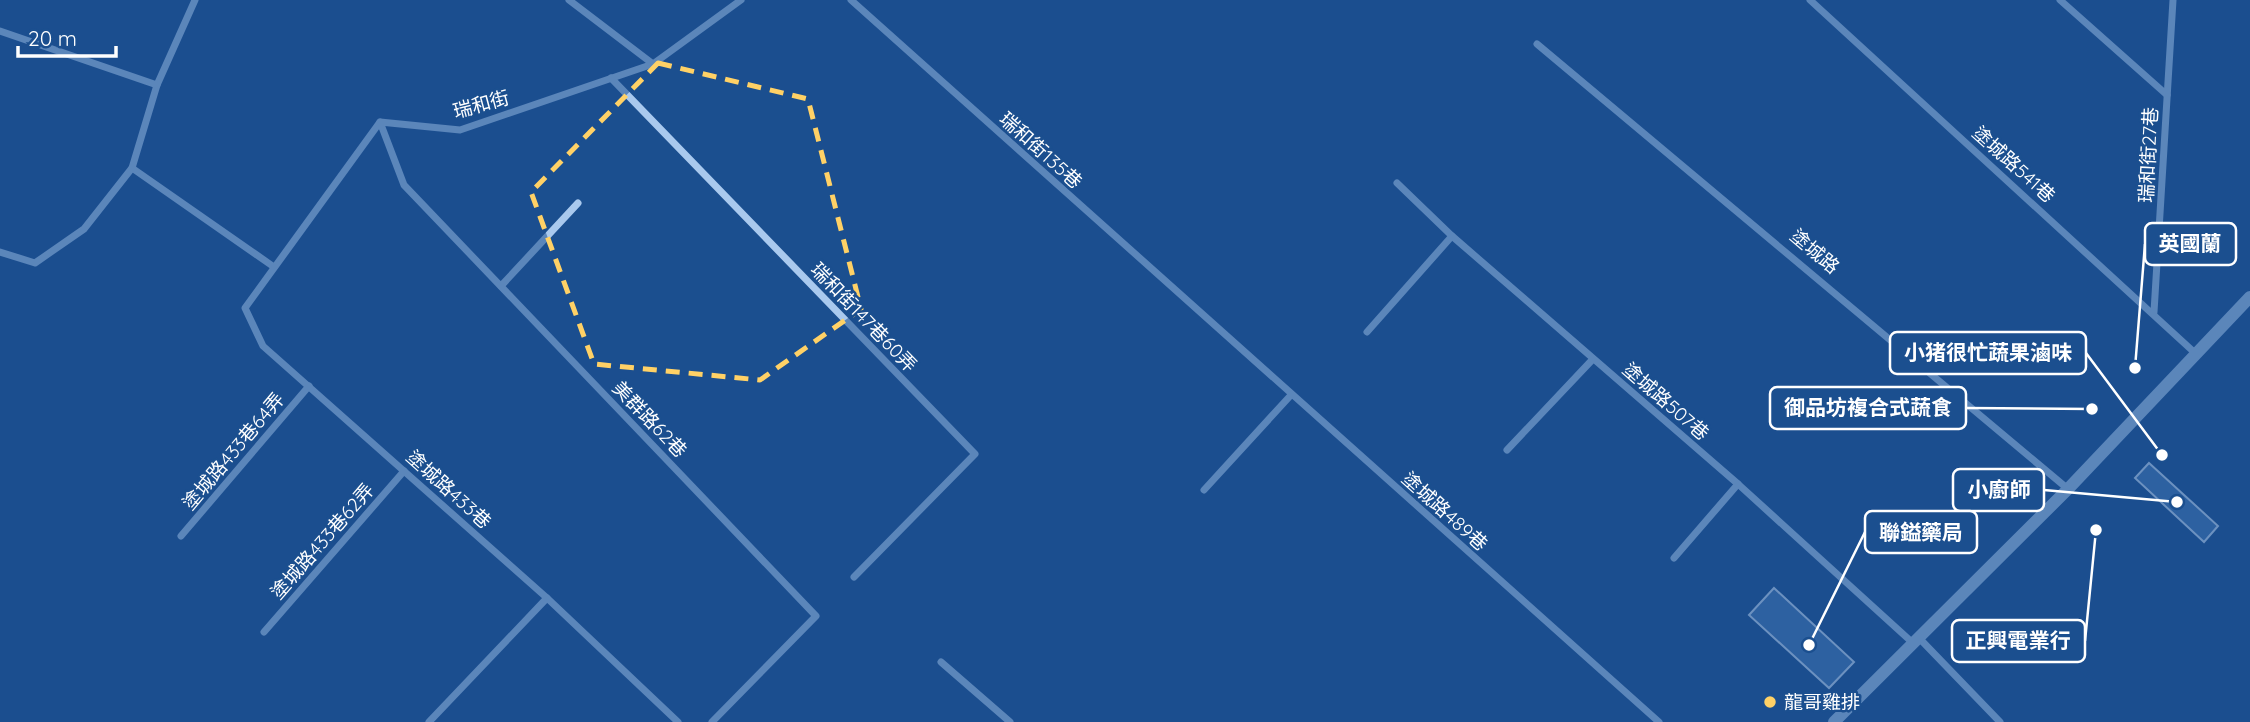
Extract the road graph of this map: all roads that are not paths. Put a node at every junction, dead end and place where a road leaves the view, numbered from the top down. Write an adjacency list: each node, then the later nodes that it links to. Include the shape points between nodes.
1 (195, 0): 12 (street)
2 (569, 0): 10 (street)
3 (741, 0): 10 (street, 瑞和街)
4 (850, 0): 24 (street, 瑞和街135巷)
5 (1810, 0): 23 (street, 塗城路541巷)
6 (2060, 0): 13 (street)
7 (2173, 0): 13 (street, 瑞和街27巷)
8 (0, 32): 12 (street)
9 (1537, 44): 33 (street, 塗城路)
10 (653, 64): 11 (street, 瑞和街)
11 (611, 78): 14 (street, 瑞和街, via 460,130); 37 (street, 瑞和街147巷60弄, via 975,454)
12 (157, 85): 15 (street)
13 (2167, 95): 23 (street, 瑞和街27巷)
14 (380, 122): 20 (street); 21 (street, 美群路62巷, via 404,185)
15 (132, 168): 19 (street, via 84,229 35,264); 20 (street)
16 (1397, 183): 18 (street, 塗城路507巷)
17 (578, 203): 21 (street)
18 (1452, 236): 25 (street); 27 (street, 塗城路507巷)
19 (0, 252)
20 (274, 267): 28 (street, 塗城路433巷, via 245,308 263,346)
21 (501, 286): 45 (street, 美群路62巷, via 816,616)
22 (2250, 297): 26 (street)
23 (2154, 312): 26 (street, 塗城路541巷)
24 (1211, 323): 29 (street, 塗城路489巷)
25 (1367, 332)
26 (2196, 353): 33 (street)
27 (1593, 359): 30 (street); 32 (street, 塗城路507巷)
28 (309, 386): 31 (street, 塗城路433巷); 35 (street, 塗城路433巷64弄)
29 (1291, 395): 34 (street); 47 (street, 塗城路489巷)
30 (1507, 450)
31 (404, 471): 38 (street, 塗城路433巷); 39 (street, 塗城路433巷62弄)
32 (1738, 484): 36 (street); 40 (street, 塗城路507巷)
33 (2068, 489): 40 (street)
34 (1204, 490)
35 (181, 536)
36 (1674, 558)
37 (854, 577)
38 (547, 598): 43 (street); 44 (street, 塗城路433巷)
39 (264, 632)
40 (1917, 641): 42 (street, 塗城路507巷); 48 (street)
41 (941, 662): 46 (street)
42 (1996, 721)
43 (429, 722)
44 (678, 722)
45 (712, 722)
46 (1010, 722)
47 (1659, 722)
48 (1834, 722)

